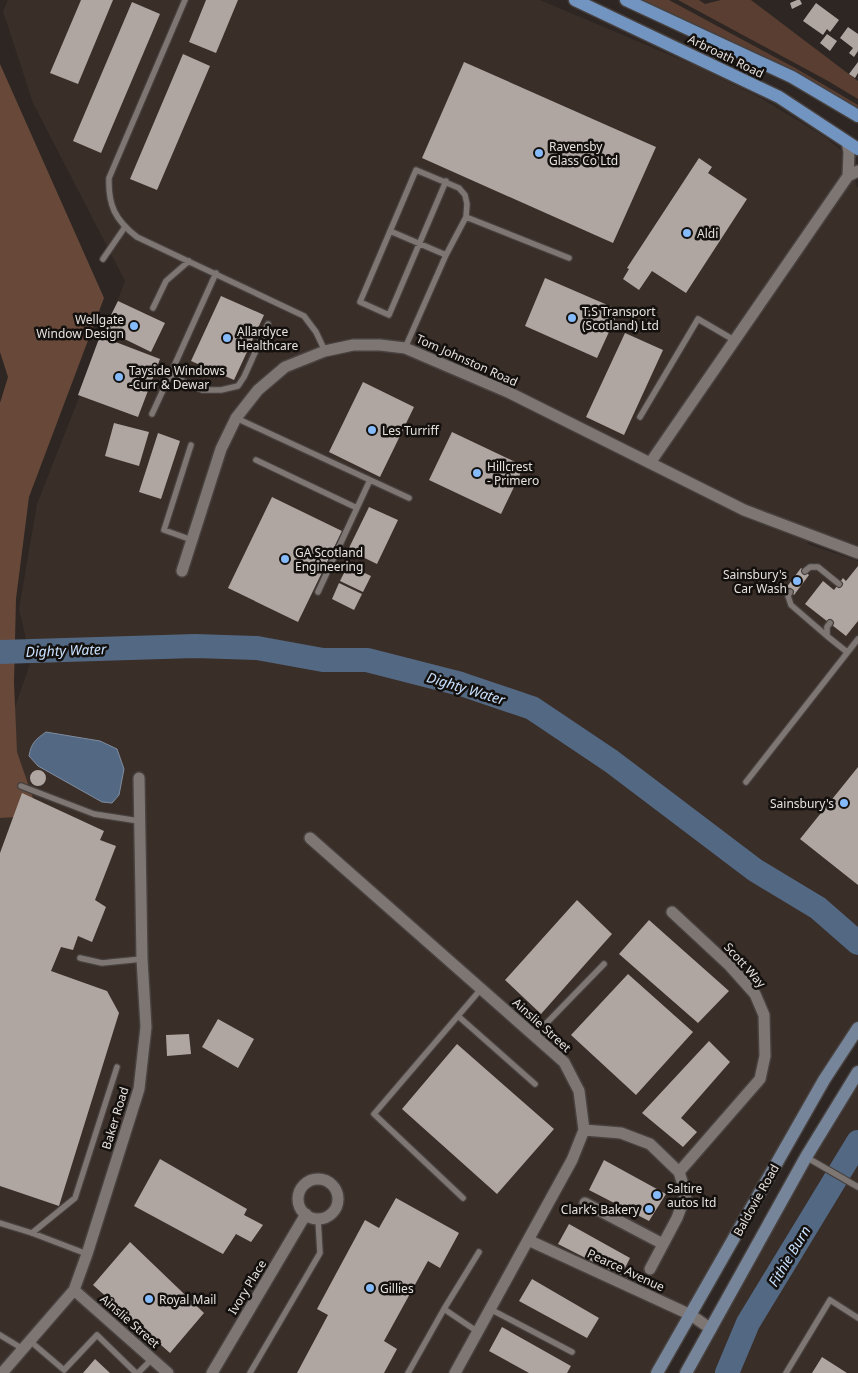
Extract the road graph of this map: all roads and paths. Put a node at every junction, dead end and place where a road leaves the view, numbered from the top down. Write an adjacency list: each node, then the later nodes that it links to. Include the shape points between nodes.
1 (185, 0): 10 (lane, via 109,178 114,212)
2 (575, 0): 5 (main road, Arbroath Road, via 780,97)
3 (626, 0): 4 (main road, Arbroath Road, via 792,77)
4 (858, 116)
5 (847, 142): 6 (main road, Arbroath Road); 7 (street)
6 (858, 149)
7 (853, 173): 20 (street)
8 (446, 181): 9 (lane, via 465,194); 11 (lane, via 416,170); 12 (lane)
9 (466, 217): 13 (lane); 14 (lane)
10 (125, 227): 15 (lane); 16 (lane)
11 (390, 231): 12 (lane); 12 (lane, via 360,302 389,314)
12 (420, 244): 13 (lane)
13 (446, 255): 21 (lane)
14 (569, 258)
15 (103, 259)
16 (190, 261): 17 (lane); 18 (lane, via 166,281)
17 (216, 273): 22 (lane, via 304,316); 23 (lane)
18 (153, 308)
19 (268, 324): 23 (lane, via 238,386 202,390)
20 (734, 340): 25 (lane, via 698,319); 29 (street)
21 (405, 348): 22 (street, Tom Johnston Road, via 353,345); 29 (street, Tom Johnston Road, via 510,394)
22 (325, 351): 26 (street, Tom Johnston Road, via 285,367 258,390)
23 (170, 375): 24 (lane)
24 (152, 414)
25 (640, 417)
26 (236, 418): 30 (lane); 33 (street, Tom Johnston Road, via 221,449)
27 (191, 445): 33 (lane, via 164,530)
28 (256, 460): 32 (lane)
29 (650, 463): 34 (street, Tom Johnston Road, via 744,510)
30 (370, 480): 31 (lane); 32 (lane)
31 (409, 498)
32 (356, 508): 38 (lane)
33 (192, 540): 35 (street, Tom Johnston Road)
34 (858, 553)
35 (182, 571)
36 (805, 571): 37 (lane, via 818,567)
37 (839, 584)
38 (318, 592)
39 (790, 592): 41 (lane, via 788,596 792,605)
40 (830, 624): 41 (lane)
41 (827, 636): 43 (lane)
42 (858, 639): 43 (lane)
43 (847, 652): 45 (lane)
44 (139, 778): 47 (street, Baker Road)
45 (746, 782)
46 (21, 786): 47 (lane, via 94,814)
47 (139, 821): 51 (street, Baker Road)
48 (310, 838): 53 (street, Ainslie Street)
49 (672, 912): 62 (street, Scott Way, via 730,966 755,994 764,1015 765,1056 760,1079)
50 (80, 958): 51 (lane, via 102,963)
51 (142, 958): 73 (street, Baker Road, via 146,1027 139,1089)
52 (604, 964): 56 (lane)
53 (481, 989): 54 (lane); 56 (street, Ainslie Street)
54 (458, 1016): 59 (lane); 64 (lane, via 374,1114)
55 (858, 1028): 78 (main road, Baldovie Road, via 824,1080)
56 (534, 1036): 60 (street, Ainslie Street, via 564,1062 579,1092)
57 (117, 1066): 69 (lane, via 75,1198)
58 (858, 1072): 61 (main road, Baldovie Road)
59 (535, 1084)
60 (584, 1130): 62 (street, via 621,1133 650,1144); 70 (street, Ainslie Street, via 572,1160)
61 (806, 1157): 63 (lane); 80 (main road, Baldovie Road)
62 (679, 1172): 71 (street, via 686,1194)
63 (858, 1187)
64 (463, 1198)
65 (585, 1202): 71 (street)
66 (306, 1214): 67 (street); 67 (street, via 299,1205 301,1189 309,1181 329,1182 335,1188 337,1205 331,1215); 90 (street, Ivory Place)
67 (318, 1219): 91 (lane, via 320,1253)
68 (0, 1223): 69 (lane)
69 (32, 1233): 73 (lane)
70 (528, 1240): 77 (street, Ainslie Street); 78 (street, Pearce Avenue)
71 (663, 1244): 74 (street)
72 (479, 1252): 76 (lane)
73 (87, 1254): 75 (street, Baker Road)
74 (650, 1269)
75 (74, 1290): 83 (street, Baker Road); 85 (street, Ainslie Street)
76 (444, 1308): 81 (lane); 92 (lane)
77 (490, 1309): 81 (street, Ainslie Street); 84 (lane)
78 (691, 1315): 80 (street, Pearce Avenue); 94 (main road, Baldovie Road)
79 (858, 1318): 96 (lane, via 830,1300)
80 (711, 1329): 95 (main road, Baldovie Road)
81 (478, 1332): 93 (street, Ainslie Street)
82 (0, 1335): 83 (lane)
83 (27, 1345): 86 (lane); 87 (street, Baker Road)
84 (572, 1352)
85 (152, 1359): 88 (lane); 89 (street, Ainslie Street)
86 (62, 1371): 88 (lane, via 97,1335)
87 (2, 1373)
88 (137, 1373)
89 (168, 1373)
90 (212, 1373)
91 (250, 1373)
92 (408, 1373)
93 (455, 1373)
94 (658, 1373)
95 (686, 1373)
96 (786, 1373)

